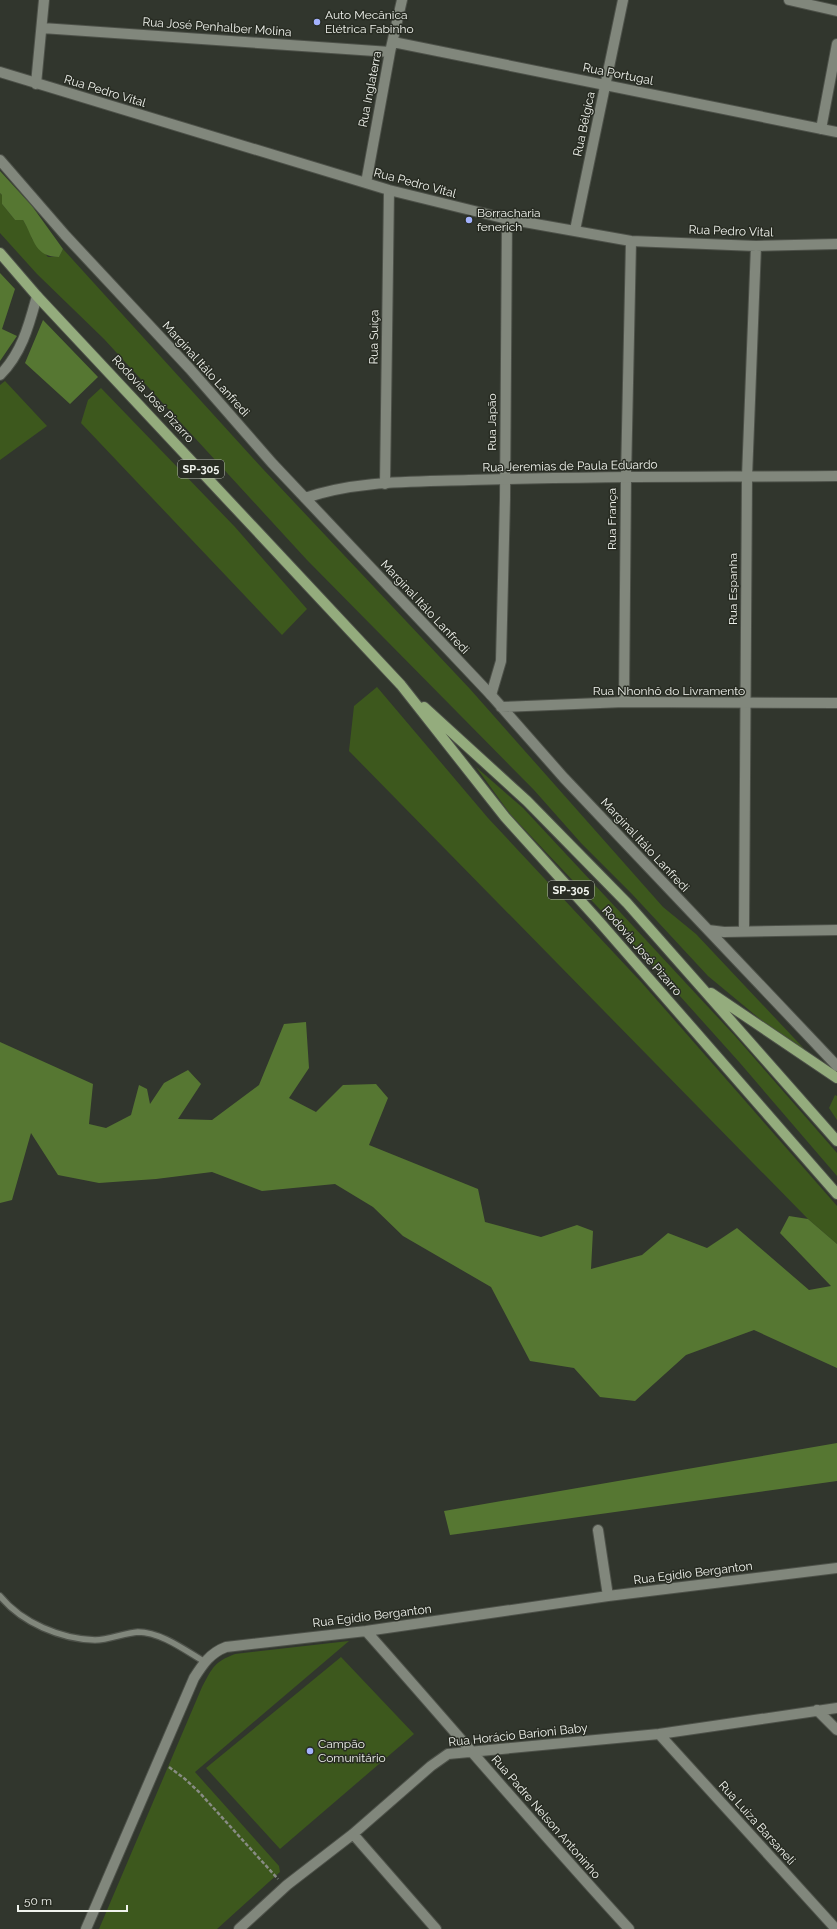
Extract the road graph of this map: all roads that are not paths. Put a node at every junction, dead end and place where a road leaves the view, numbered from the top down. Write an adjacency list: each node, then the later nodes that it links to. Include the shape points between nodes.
1 (44, 0): 6 (street)
2 (402, 0): 7 (street, Rua Inglaterra)
3 (624, 0): 12 (street, Rua Bélgica)
4 (789, 0): 5 (street)
5 (837, 11)
6 (42, 28): 9 (street, Rua José Penhalber Molina); 11 (street)
7 (393, 42): 9 (street, Rua Inglaterra); 12 (street, Rua Portugal)
8 (837, 44): 13 (street)
9 (390, 52): 16 (street, Rua Inglaterra)
10 (0, 72): 11 (street, Rua Pedro Vital)
11 (36, 84): 16 (street, Rua Pedro Vital)
12 (606, 85): 13 (street, Rua Portugal); 19 (street, Rua Bélgica)
13 (821, 129): 14 (street, Rua Portugal)
14 (837, 132)
15 (0, 160): 31 (street, Marginal Itálo Lanfredi)
16 (366, 183): 17 (street, Rua Pedro Vital)
17 (389, 190): 18 (street, Rua Pedro Vital); 30 (street, Rua Suiça)
18 (507, 219): 19 (street, Rua Pedro Vital); 29 (street, Rua Japão)
19 (575, 230): 20 (street, Rua Pedro Vital)
20 (631, 241): 22 (street, Rua Pedro Vital); 28 (street, Rua França)
21 (837, 244): 22 (street, Rua Pedro Vital)
22 (756, 246): 27 (street, Rua Espanha)
23 (0, 253): 24 (main road, Rodovia José Pizarro / SP-305)
24 (38, 296): 25 (street, via 26,336 17,354); 32 (main road, Rodovia José Pizarro / SP-305)
25 (0, 375)
26 (837, 476): 27 (street, Rua Jeremias de Paula Eduardo)
27 (747, 477): 28 (street, Rua Jeremias de Paula Eduardo); 36 (street, Rua Espanha)
28 (626, 478): 29 (street, Rua Jeremias de Paula Eduardo); 34 (street, Rua França)
29 (504, 479): 30 (street, Rua Jeremias de Paula Eduardo); 33 (street, Rua Japão, via 501,661)
30 (385, 484): 31 (street, Rua Jeremias de Paula Eduardo, via 328,490)
31 (305, 498): 33 (street, Marginal Itálo Lanfredi)
32 (401, 685): 41 (main road, Rodovia José Pizarro / SP-305, via 527,801 627,903); 45 (main road, Rodovia José Pizarro / SP-305, via 505,817)
33 (491, 695): 37 (street, Marginal Itálo Lanfredi)
34 (624, 702): 36 (street, Rua Nhonhô do Livramento); 37 (street, Rua Nhonhô do Livramento)
35 (837, 703): 36 (street, Rua Nhonhô do Livramento)
36 (746, 704): 40 (street, Rua Espanha)
37 (501, 707): 38 (street, Marginal Itálo Lanfredi, via 564,778)
38 (708, 930): 40 (street); 42 (street, Marginal Itálo Lanfredi)
39 (837, 930): 40 (street)
40 (744, 932)
41 (698, 983): 43 (main road); 44 (main road, Rodovia José Pizarro / SP-305)
42 (837, 1066)
43 (837, 1078)
44 (837, 1141)
45 (837, 1194)
46 (598, 1530): 49 (street)
47 (837, 1568): 49 (street, Rua Egidio Berganton)
48 (0, 1596): 51 (lane, via 24,1618 44,1628 96,1640 138,1632 157,1636)
49 (608, 1596): 50 (street, Rua Egidio Berganton)
50 (366, 1631): 51 (street, Rua Egidio Berganton, via 226,1647 209,1656); 56 (street, Rua Padre Nelson Antoninho)
51 (205, 1662): 58 (street, Rua Egidio Berganton, via 194,1678)
52 (837, 1708): 53 (street, Rua Horácio Barioni Baby)
53 (817, 1710): 54 (street); 55 (street, Rua Horácio Barioni Baby)
54 (837, 1730)
55 (659, 1734): 56 (street, Rua Horácio Barioni Baby); 62 (street, Rua Luiza Barsaneli)
56 (472, 1751): 57 (street, Rua Horácio Barioni Baby, via 448,1754); 61 (street, Rua Padre Nelson Antoninho)
57 (353, 1834): 59 (street, Rua Horácio Barioni Baby, via 288,1885); 60 (street)
58 (86, 1929)
59 (239, 1929)
60 (436, 1929)
61 (629, 1929)
62 (836, 1929)

